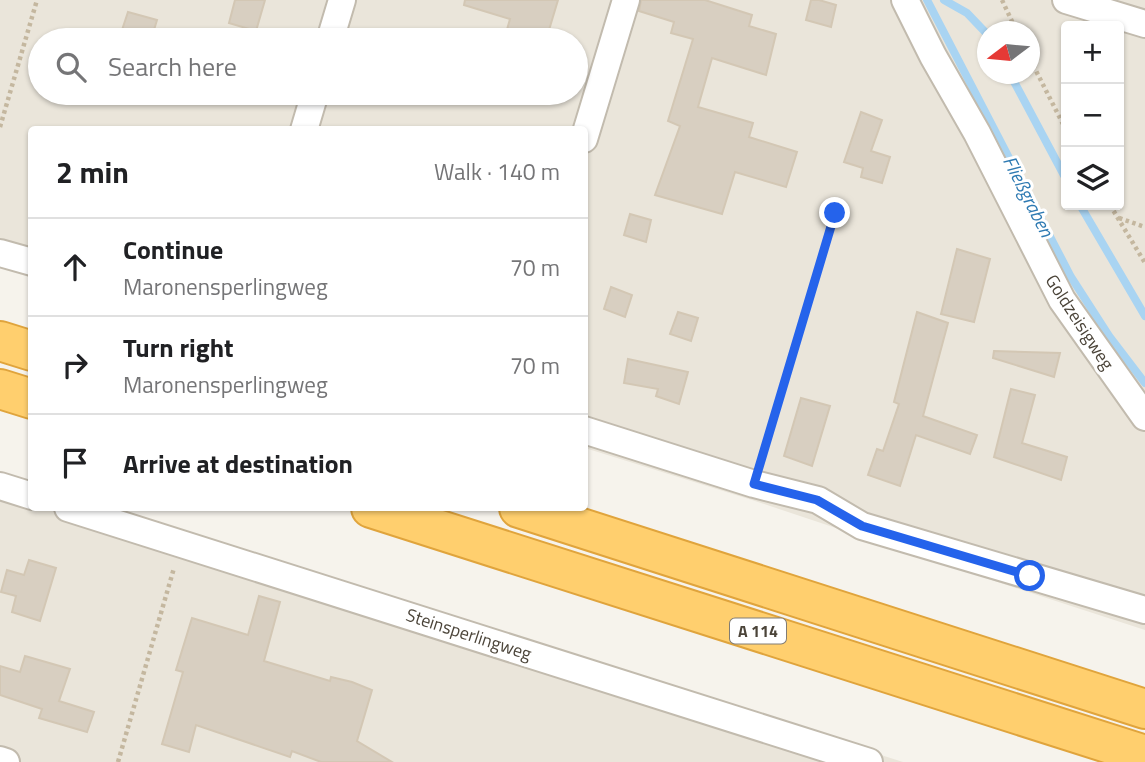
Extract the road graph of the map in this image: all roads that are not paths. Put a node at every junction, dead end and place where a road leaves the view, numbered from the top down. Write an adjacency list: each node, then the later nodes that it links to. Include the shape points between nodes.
1 (342, 0): 6 (lane)
2 (626, 0): 9 (lane)
3 (905, 0): 16 (lane, Goldzeisigweg, via 1062,300)
4 (1066, 0): 5 (lane)
5 (1145, 24)
6 (334, 28)
7 (311, 105): 8 (lane)
8 (305, 126)
9 (588, 126)
10 (0, 253): 11 (lane)
11 (28, 261)
12 (0, 341): 13 (highway)
13 (28, 350)
14 (0, 389): 15 (highway)
15 (28, 398)
16 (1145, 417)
17 (588, 431): 23 (lane, via 817,500 862,526)
18 (0, 486): 19 (lane)
19 (28, 495)
20 (78, 511): 28 (lane, Steinsperlingweg)
21 (381, 511): 25 (highway, A 114)
22 (528, 511): 24 (highway, A 114)
23 (1145, 610)
24 (1145, 709)
25 (1145, 755)
26 (0, 760): 27 (lane)
27 (6, 762)
28 (869, 762)

